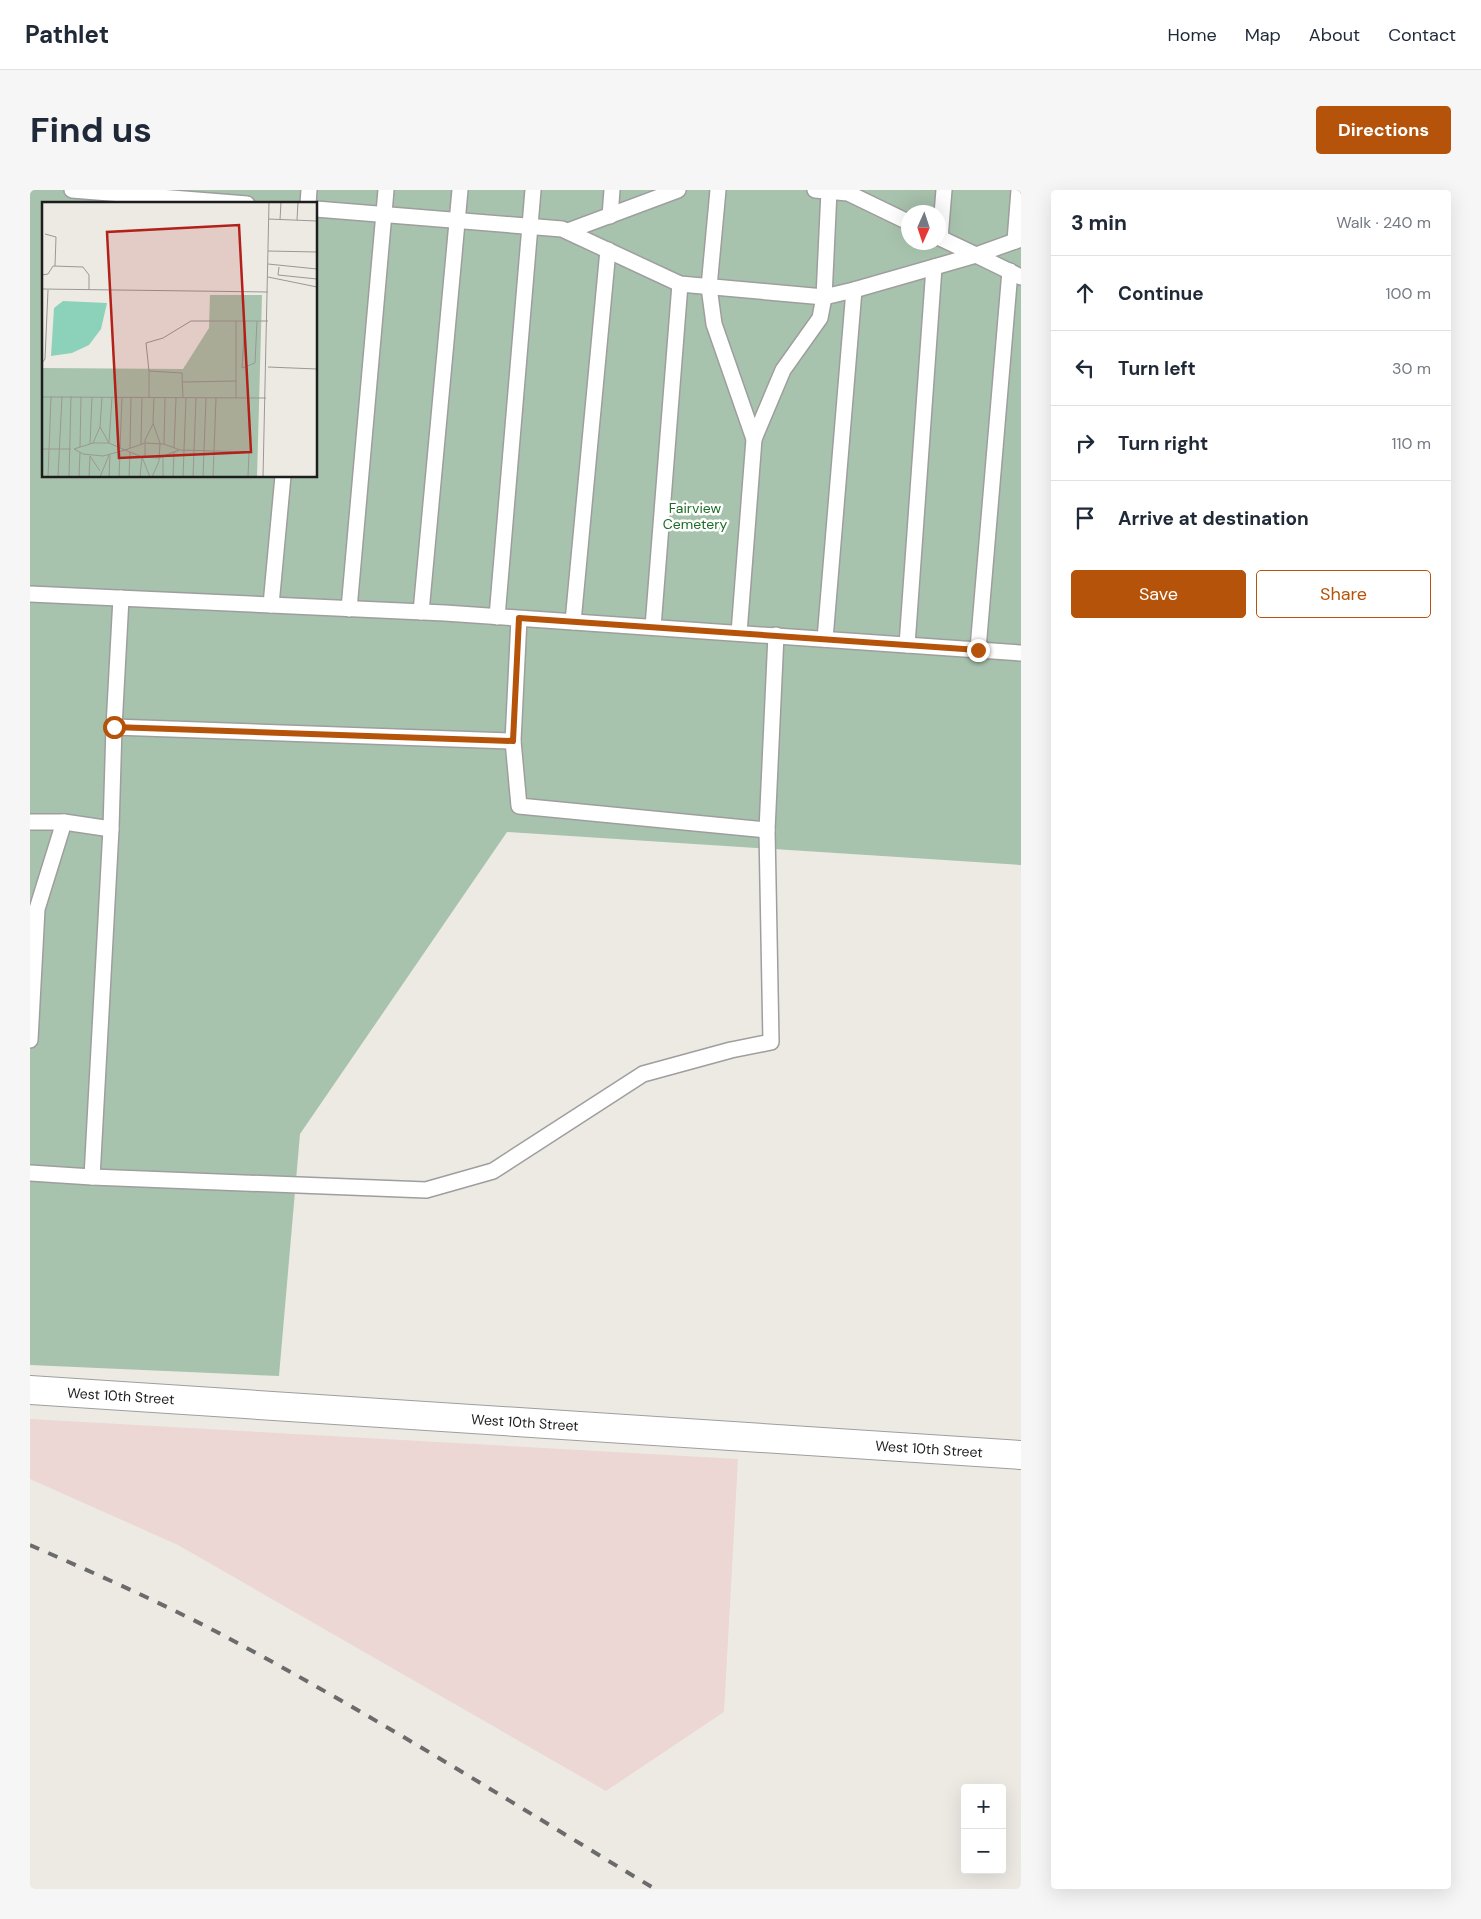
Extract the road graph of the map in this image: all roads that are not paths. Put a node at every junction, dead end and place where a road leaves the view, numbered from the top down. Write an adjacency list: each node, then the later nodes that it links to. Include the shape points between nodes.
1 (72, 190): 12 (lane)
2 (386, 190): 15 (lane)
3 (460, 190): 18 (lane)
4 (533, 190): 19 (lane)
5 (612, 190): 16 (lane)
6 (678, 190): 16 (lane)
7 (718, 190): 28 (lane)
8 (944, 190): 13 (lane)
9 (1019, 190): 22 (lane)
10 (822, 191): 11 (lane); 30 (lane)
11 (848, 191): 17 (lane)
12 (222, 202)
13 (942, 205)
14 (318, 209): 15 (lane)
15 (384, 215): 18 (lane); 36 (lane)
16 (610, 216): 20 (lane)
17 (901, 218)
18 (457, 220): 19 (lane); 37 (lane)
19 (530, 226): 20 (lane); 38 (lane)
20 (568, 231): 23 (lane)
21 (946, 240): 24 (lane)
22 (1018, 240): 24 (lane)
23 (608, 250): 27 (lane); 40 (lane)
24 (976, 255): 25 (lane); 26 (lane)
25 (934, 267): 29 (lane); 45 (lane)
26 (1015, 274): 46 (lane)
27 (680, 284): 28 (lane); 41 (lane)
28 (709, 287): 30 (lane); 31 (lane, via 714,324)
29 (854, 290): 30 (lane); 44 (lane)
30 (824, 297): 31 (lane, via 820,318 783,370)
31 (754, 439): 42 (lane)
32 (283, 478): 35 (lane)
33 (30, 594): 34 (lane)
34 (121, 598): 35 (lane); 48 (lane)
35 (271, 605): 36 (lane)
36 (349, 609): 37 (lane)
37 (421, 612): 38 (lane)
38 (497, 617): 39 (lane)
39 (519, 618): 40 (lane); 49 (lane)
40 (573, 622): 41 (lane)
41 (653, 627): 42 (lane)
42 (739, 633): 43 (lane)
43 (776, 635): 44 (lane); 53 (lane)
44 (825, 639): 45 (lane)
45 (907, 645): 46 (lane)
46 (978, 650): 47 (lane)
47 (1021, 652)
48 (114, 727): 49 (lane); 52 (lane)
49 (513, 741): 53 (lane, via 519,806)
50 (30, 822): 51 (lane)
51 (64, 822): 52 (lane); 54 (lane, via 37,909)
52 (111, 829): 56 (lane)
53 (767, 830): 56 (lane, via 772,1042 643,1074 493,1171 426,1190)
54 (30, 1040)
55 (30, 1173): 56 (lane)
56 (92, 1176)
57 (30, 1390): 58 (street, West 10th Street)
58 (1021, 1455)

